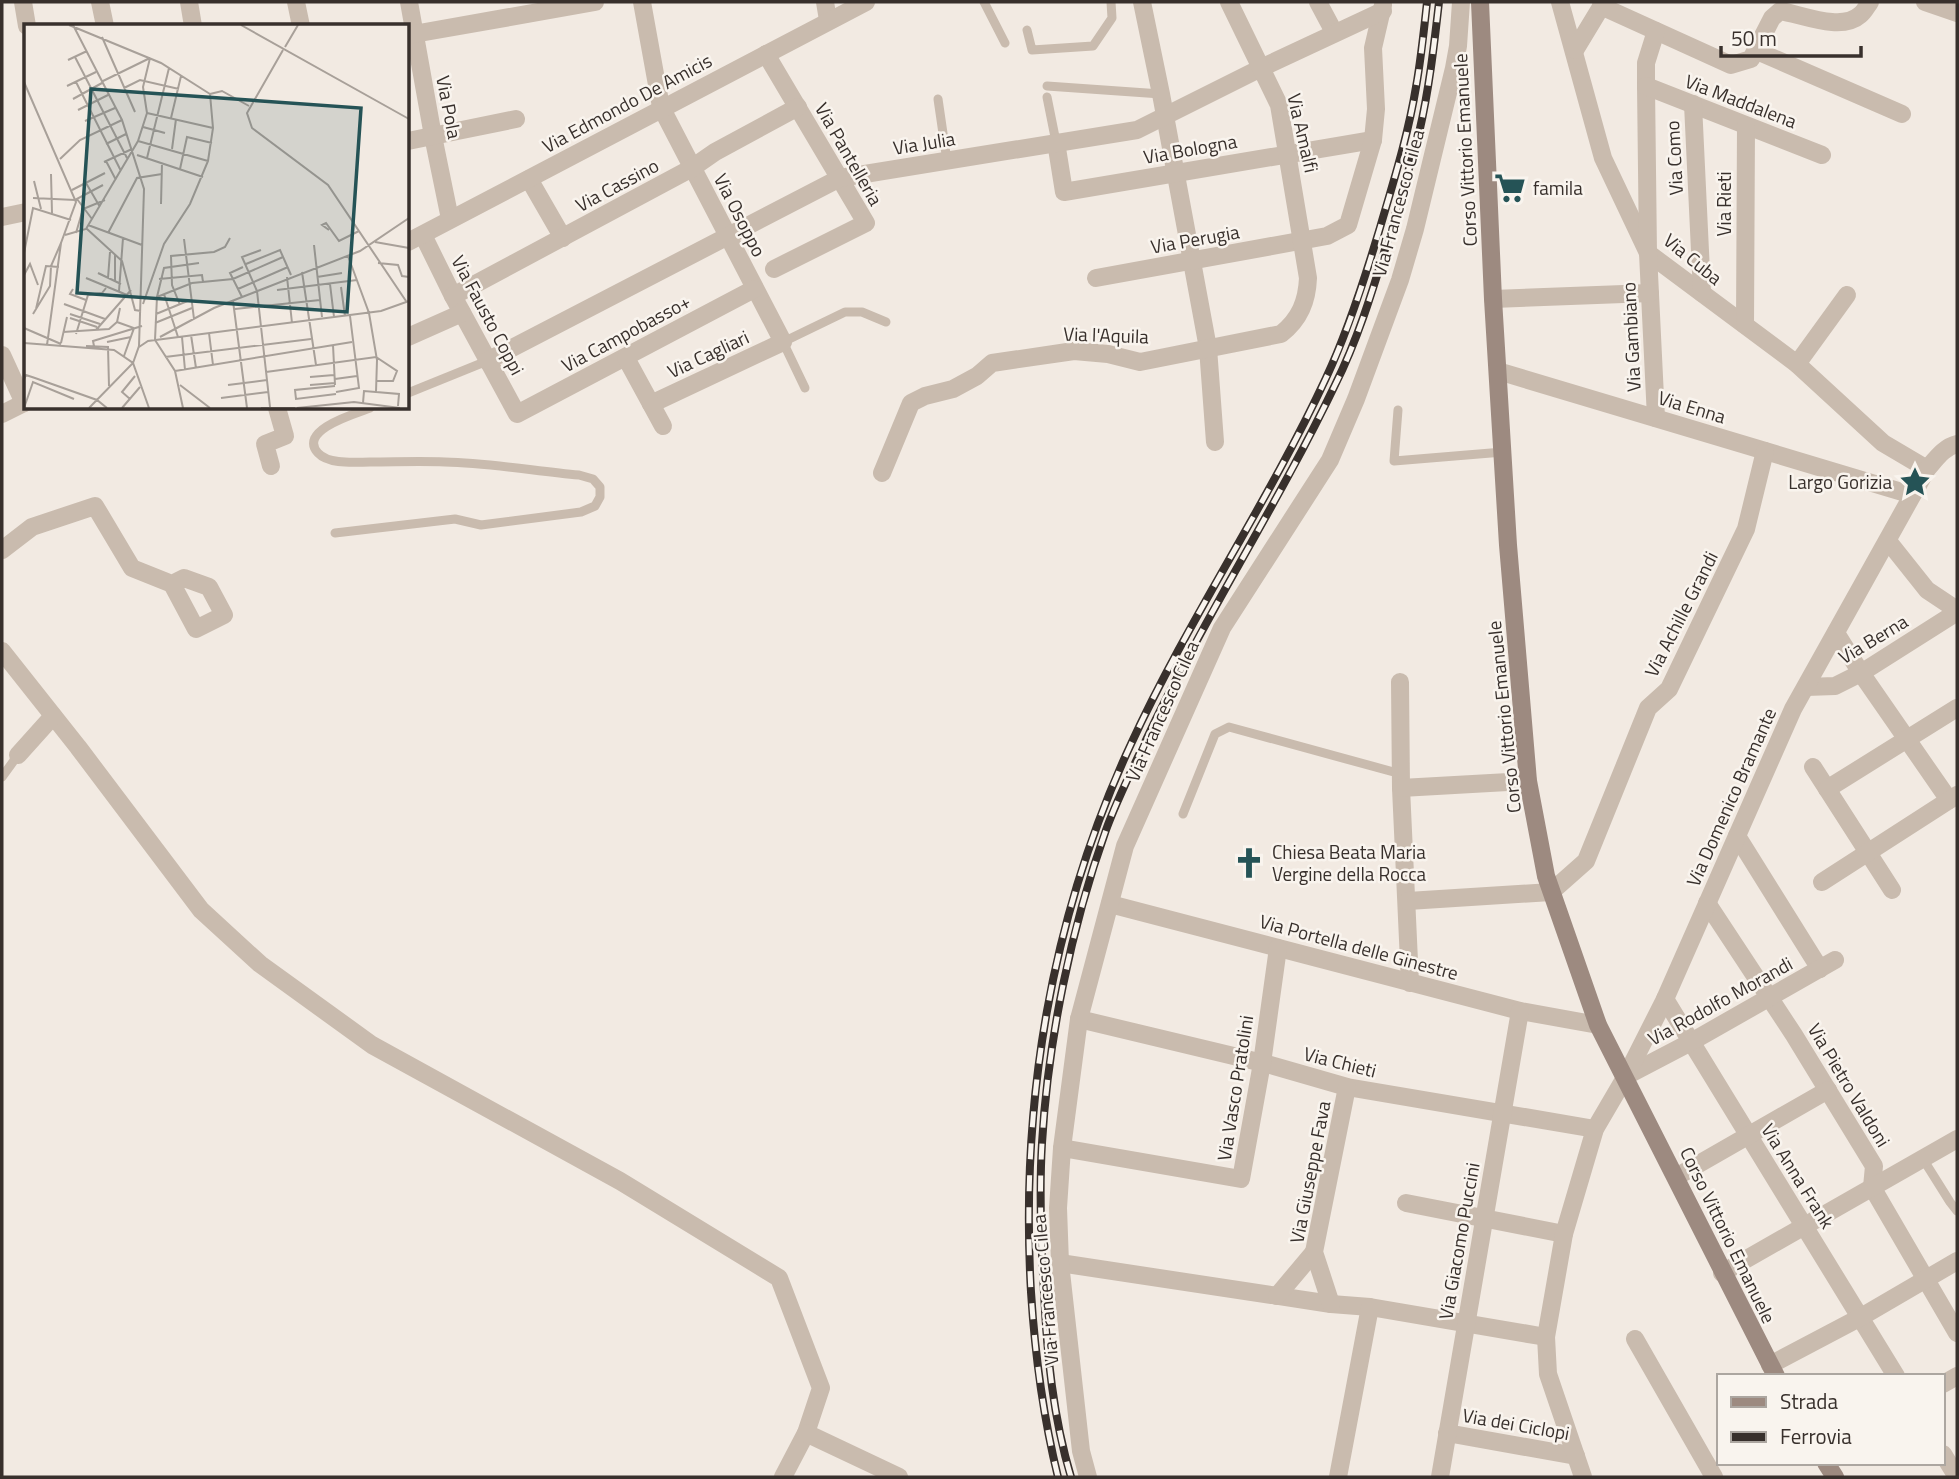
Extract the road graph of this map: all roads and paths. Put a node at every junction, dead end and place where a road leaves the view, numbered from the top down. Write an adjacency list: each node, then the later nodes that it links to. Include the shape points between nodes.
1 (23, 2): 25 (street)
2 (100, 2): 26 (street)
3 (189, 2): 27 (street)
4 (296, 2): 28 (street)
5 (409, 2): 32 (street, Via Pola)
6 (595, 2): 32 (street)
7 (642, 2): 44 (street, Via Osoppo)
8 (825, 2): 24 (street)
9 (866, 2): 24 (street, Via Edmondo De Amicis)
10 (984, 2): 33 (lane)
11 (1111, 2): 29 (lane, via 1112,18 1093,46 1032,50)
12 (1142, 2): 40 (street)
13 (1229, 2): 37 (street, Via Amalfi)
14 (1318, 2): 31 (street)
15 (1461, 2): 137 (street, Via Francesco Cilea, via 1454,68 1415,229 1356,399 1330,460 1222,628 1125,846)
16 (1480, 2): 77 (main road, Corso Vittorio Emanuele)
17 (1560, 2): 34 (street, Via Cuba)
18 (1870, 2): 22 (street, via 1860,16 1847,22 1826,22)
19 (1925, 2): 23 (street)
20 (1603, 4): 30 (street); 34 (street)
21 (1383, 6): 31 (street, Via Julia); 51 (street, via 1373,48)
22 (1778, 6): 35 (street)
23 (1957, 13)
24 (828, 20): 36 (street, Via Edmondo De Amicis)
25 (27, 24)
26 (105, 24)
27 (193, 24)
28 (301, 24)
29 (1027, 30)
30 (1656, 31): 35 (street, via 1731,65 1751,60); 39 (street, Via Gambiano, via 1646,63)
31 (1334, 32): 37 (street, Via Julia)
32 (411, 35): 50 (street, Via Pola)
33 (1005, 43)
34 (1575, 50): 68 (street, Via Cuba, via 1603,159)
35 (1757, 51): 46 (street)
36 (766, 54): 44 (street, Via Edmondo De Amicis); 45 (street, Via Pantelleria)
37 (1261, 68): 47 (street, Via Julia); 54 (street, Via Amalfi, via 1279,105)
38 (1047, 86): 40 (lane)
39 (1646, 86): 43 (street, Via Maddalena); 68 (street, Via Gambiano)
40 (1161, 94): 47 (street)
41 (1047, 97): 53 (lane)
42 (938, 99): 56 (lane)
43 (1693, 104): 49 (street, Via Maddalena); 74 (street, Via Como)
44 (661, 107): 57 (street, Via Osoppo); 60 (street, Via Edmondo De Amicis)
45 (798, 107): 57 (street, Via Cassino); 59 (street, Via Pantelleria)
46 (1902, 114)
47 (1166, 117): 53 (street, Via Julia, via 1137,130); 58 (street)
48 (516, 119): 50 (street)
49 (1746, 126): 55 (street, Via Maddalena); 80 (street, Via Rieti)
50 (433, 136): 52 (street); 63 (street, Via Pola)
51 (1373, 139): 54 (street, Via Bologna); 67 (street, Via Perugia, via 1348,225 1327,236)
52 (410, 141)
53 (1056, 142): 56 (street, Via Julia); 58 (street, Via Bologna, via 1064,192)
54 (1289, 154): 58 (street, Via Bologna); 67 (street, Via Amalfi)
55 (1822, 155)
56 (947, 161): 59 (street, Via Julia)
57 (692, 169): 64 (street, Via Osoppo); 66 (street, Via Cassino)
58 (1175, 173): 69 (street)
59 (840, 178): 64 (street, Via Julia); 70 (street, Via Pantelleria, via 866,223)
60 (529, 179): 63 (street, Via Edmondo De Amicis); 66 (street)
61 (24, 212): 62 (street)
62 (2, 217)
63 (450, 219): 65 (street, Via Edmondo De Amicis)
64 (727, 237): 72 (street, Via Osoppo); 86 (street, Via Julia)
65 (415, 238): 76 (street, Via Fausto Coppi)
66 (563, 238): 76 (street, Via Cassino)
67 (1301, 241): 69 (street, Via Perugia); 83 (street, Via l'Aquila, via 1308,295 1290,327 1281,334)
68 (1648, 253): 73 (street, Via Gambiano); 74 (street, Via Cuba)
69 (1192, 260): 71 (street, Via Perugia); 83 (street)
70 (774, 269)
71 (1097, 278)
72 (754, 289): 82 (street, Via Osoppo); 85 (street, Via Campobasso+)
73 (1650, 293): 77 (street); 99 (street, Via Gambiano)
74 (1702, 293): 80 (street, Via Cuba)
75 (1847, 295): 87 (street)
76 (453, 296): 78 (street, Via Fausto Coppi)
77 (1493, 299): 88 (main road, Corso Vittorio Emanuele)
78 (461, 313): 81 (street); 86 (street, Via Fausto Coppi)
79 (886, 322): 82 (lane, via 862,312 845,312)
80 (1745, 325): 87 (street, Via Cuba)
81 (410, 336)
82 (783, 342): 89 (lane); 93 (street, Via Cagliari)
83 (1208, 348): 101 (street); 107 (street, Via l'Aquila, via 1140,362 1074,351 992,362 953,389 911,403)
84 (2, 355): 91 (street)
85 (626, 358): 93 (street); 98 (street, Via Campobasso+)
86 (487, 361): 90 (lane); 98 (street, Via Fausto Coppi)
87 (1797, 364): 106 (street, Via Cuba, via 1883,443)
88 (1498, 371): 99 (street, Via Enna); 104 (main road, Corso Vittorio Emanuele)
89 (805, 388)
90 (410, 392)
91 (24, 400)
92 (24, 403): 97 (street)
93 (651, 404): 100 (street)
94 (278, 410): 105 (street, via 285,436 265,444)
95 (365, 410): 109 (lane, via 325,426 317,434 314,446 318,454 348,462 447,462 579,475 593,479 600,487 600,497 595,506 559,515 481,524 455,519)
96 (1398, 410): 104 (lane, via 1394,461)
97 (2, 414)
98 (517, 414)
99 (1656, 418): 103 (street, Via Enna)
100 (663, 426)
101 (1215, 442)
102 (1957, 444): 106 (street)
103 (1765, 451): 108 (street, Via Enna); 134 (street, Via Achille Grandi, via 1746,528 1722,583 1669,689 1648,708 1586,862)
104 (1503, 452): 126 (main road, Corso Vittorio Emanuele)
105 (271, 466)
106 (1927, 469): 108 (street)
107 (882, 473)
108 (1912, 495): 110 (street)
109 (335, 533)
110 (1888, 541): 113 (street, via 1927,590); 114 (street, Via Domenico Bramante)
111 (2, 550): 112 (street, via 32,527 95,506 132,568)
112 (172, 584)
113 (1957, 611): 116 (street, Via Berna)
114 (1836, 633): 116 (street); 118 (street, Via Domenico Bramante)
115 (2, 651): 120 (street)
116 (1861, 673): 118 (street, Via Berna, via 1835,686); 121 (street)
117 (1400, 682): 125 (street)
118 (1806, 687): 130 (street, Via Domenico Bramante)
119 (1957, 708): 121 (street)
120 (53, 716): 122 (street); 178 (street, via 201,910 260,964 372,1045 620,1181 779,1278 821,1388)
121 (1907, 739): 127 (street); 128 (street)
122 (18, 754): 124 (lane)
123 (1813, 767): 127 (street)
124 (2, 777)
125 (1401, 781): 126 (street); 129 (lane, via 1229,727 1215,734); 135 (street)
126 (1528, 781): 134 (main road, Corso Vittorio Emanuele)
127 (1827, 789): 131 (street)
128 (1953, 797): 131 (street)
129 (1183, 814)
130 (1737, 836): 136 (street, Via Domenico Bramante); 140 (street, Via Rodolfo Morandi, via 1827,965)
131 (1868, 853): 132 (street); 133 (street)
132 (1822, 882)
133 (1892, 890)
134 (1551, 892): 135 (street); 144 (main road, Corso Vittorio Emanuele)
135 (1408, 901): 139 (street)
136 (1707, 903): 140 (street, Via Pietro Valdoni); 141 (street, Via Domenico Bramante)
137 (1110, 904): 138 (street, Via Portella delle Ginestre); 143 (street, Via Francesco Cilea)
138 (1278, 948): 139 (street, Via Portella delle Ginestre); 146 (street, Via Vasco Pratolini)
139 (1410, 983): 142 (street, Via Portella delle Ginestre)
140 (1770, 998): 145 (street, Via Rodolfo Morandi); 149 (street, Via Pietro Valdoni)
141 (1665, 999): 145 (street, Via Anna Frank); 147 (street, Via Domenico Bramante)
142 (1520, 1011): 144 (street, Via Portella delle Ginestre); 150 (street, Via Giacomo Puccini)
143 (1079, 1019): 146 (street, Via Chieti); 154 (street, Via Francesco Cilea)
144 (1598, 1025): 147 (main road, Corso Vittorio Emanuele)
145 (1692, 1042): 147 (street, Via Rodolfo Morandi); 152 (street, Via Anna Frank)
146 (1262, 1063): 148 (street, Via Chieti); 154 (street, Via Vasco Pratolini, via 1241,1179)
147 (1626, 1076): 151 (street, Via Domenico Bramante); 156 (main road, Corso Vittorio Emanuele)
148 (1348, 1087): 150 (street, Via Chieti); 163 (street, Via Giuseppe Fava)
149 (1828, 1090): 152 (street); 157 (street, Via Pietro Valdoni, via 1874,1166)
150 (1502, 1114): 151 (street, Via Chieti); 160 (street, Via Giacomo Puccini)
151 (1595, 1129): 162 (street, Via Domenico Bramante)
152 (1749, 1136): 156 (street); 161 (street, Via Anna Frank)
153 (1957, 1139): 155 (street)
154 (1062, 1149): 165 (street, Via Francesco Cilea)
155 (1923, 1159): 157 (street); 159 (lane)
156 (1676, 1177): 166 (main road, Corso Vittorio Emanuele)
157 (1872, 1187): 161 (street); 167 (street, Via Pietro Valdoni)
158 (1406, 1203): 160 (street)
159 (1957, 1210)
160 (1485, 1217): 162 (street); 172 (street, Via Giacomo Puccini)
161 (1805, 1226): 166 (street); 171 (street, Via Anna Frank)
162 (1564, 1234): 174 (street, Via Domenico Bramante)
163 (1314, 1252): 168 (street); 169 (street, Via Giuseppe Fava)
164 (1957, 1261): 167 (street)
165 (1060, 1263): 168 (street); 184 (street, Via Francesco Cilea, via 1081,1451)
166 (1722, 1273): 176 (main road, Corso Vittorio Emanuele)
167 (1924, 1280): 171 (street); 173 (street, Via Pietro Valdoni)
168 (1277, 1296): 169 (street)
169 (1331, 1304): 170 (street)
170 (1370, 1307): 172 (street); 185 (street)
171 (1860, 1317): 176 (street); 177 (street, Via Anna Frank)
172 (1466, 1324): 174 (street); 179 (street, Via Giacomo Puccini)
173 (1957, 1333)
174 (1546, 1337): 180 (street, Via Domenico Bramante, via 1548,1374)
175 (1636, 1339): 188 (street)
176 (1773, 1370)
177 (1895, 1374)
178 (806, 1433): 182 (street); 183 (street)
179 (1447, 1433): 180 (street, Via dei Ciclopi); 186 (street, Via Giacomo Puccini)
180 (1576, 1456): 187 (street, Via Domenico Bramante)
181 (1945, 1457): 189 (street)
182 (783, 1477)
183 (899, 1477)
184 (1088, 1477)
185 (1338, 1477)
186 (1440, 1477)
187 (1583, 1477)
188 (1714, 1477)
189 (1957, 1477)

